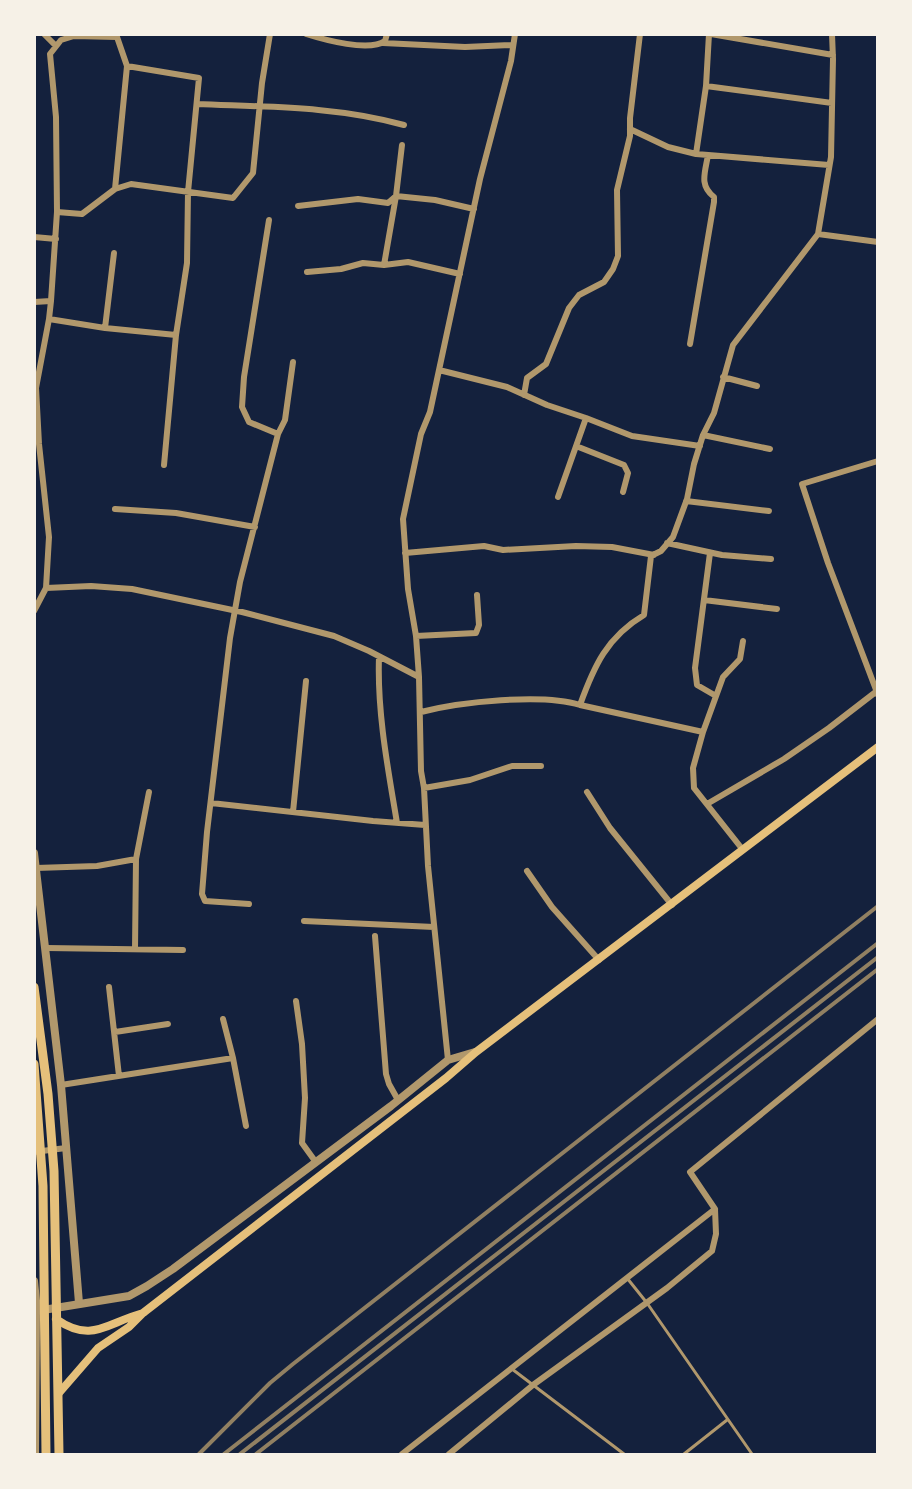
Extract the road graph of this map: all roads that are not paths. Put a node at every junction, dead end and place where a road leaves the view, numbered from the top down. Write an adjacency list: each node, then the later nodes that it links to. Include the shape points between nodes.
1 (44, 34): 12 (street)
2 (270, 34): 18 (street)
3 (306, 34): 10 (street, via 330,41 378,46)
4 (387, 34): 10 (street)
5 (515, 34): 11 (street)
6 (640, 34): 20 (street)
7 (710, 34): 13 (street); 15 (street)
8 (832, 34): 13 (street)
9 (118, 36): 12 (street, via 74,36); 14 (street)
10 (383, 43): 11 (street)
11 (512, 45): 29 (street)
12 (56, 46): 30 (street, via 50,54 56,117)
13 (833, 55): 16 (street)
14 (127, 66): 17 (street, via 199,78); 25 (street)
15 (706, 86): 16 (street); 22 (street)
16 (832, 103): 24 (street)
17 (197, 104): 18 (street); 26 (street)
18 (259, 107): 19 (street, via 322,109); 26 (street, via 253,174 233,198)
19 (404, 125)
20 (630, 129): 22 (street, via 668,147); 51 (street, via 617,190 618,256 613,269 604,282 579,295 569,308 546,364 527,378)
21 (402, 145): 27 (street)
22 (696, 154): 23 (street)
23 (708, 155): 24 (street); 45 (street, via 703,182 714,202)
24 (829, 165): 32 (street)
25 (115, 189): 26 (street, via 130,184); 30 (street, via 82,214)
26 (189, 192): 44 (street, via 187,263)
27 (396, 196): 28 (street, via 388,203 358,200); 29 (street); 37 (street)
28 (298, 206)
29 (474, 209): 39 (street)
30 (57, 212): 34 (street)
31 (269, 219): 53 (street, via 247,348 242,407 249,422)
32 (818, 234): 35 (street); 48 (street, via 733,345)
33 (34, 237): 34 (street)
34 (56, 239): 40 (street)
35 (878, 242)
36 (114, 254): 43 (street)
37 (384, 264): 38 (street, via 363,263); 39 (street, via 408,262)
38 (307, 272)
39 (460, 274): 47 (street)
40 (51, 301): 41 (street); 42 (street)
41 (34, 302)
42 (49, 319): 43 (street); 50 (street)
43 (105, 328): 44 (street)
44 (176, 335): 59 (street)
45 (690, 344)
46 (294, 362): 53 (street, via 285,420)
47 (439, 369): 51 (street); 67 (street, via 402,519)
48 (723, 377): 49 (street); 54 (street, via 714,413)
49 (757, 386)
50 (35, 388): 71 (street, via 49,537)
51 (524, 395): 52 (street)
52 (586, 418): 55 (street); 56 (street, via 632,436)
53 (278, 434): 65 (street)
54 (703, 435): 56 (street); 57 (street)
55 (576, 446): 60 (street, via 624,465 628,473); 61 (street)
56 (700, 446): 62 (street)
57 (770, 449)
58 (878, 461): 82 (street, via 802,484)
59 (164, 465)
60 (623, 492)
61 (558, 497)
62 (686, 501): 64 (street); 66 (street)
63 (115, 509): 65 (street, via 176,513)
64 (769, 511)
65 (255, 528): 75 (street)
66 (667, 543): 68 (street); 69 (street)
67 (405, 553): 69 (street, via 484,546 503,550 576,546 612,547); 77 (street)
68 (710, 553): 70 (street); 73 (street)
69 (654, 555): 84 (street, via 644,615 613,640 593,669)
70 (771, 559)
71 (46, 588): 75 (street, via 132,589); 76 (street)
72 (477, 595): 77 (street, via 476,633)
73 (704, 600): 74 (street); 83 (street, via 695,668 697,685)
74 (777, 609)
75 (235, 610): 79 (street, via 334,636); 92 (street)
76 (34, 611)
77 (416, 636): 80 (street)
78 (743, 641): 83 (street, via 740,659 723,677)
79 (379, 657): 80 (street); 95 (street, via 385,747)
80 (419, 677): 85 (street)
81 (306, 681): 94 (street)
82 (877, 693): 93 (street, via 784,759)
83 (716, 696): 86 (street)
84 (580, 705): 85 (street, via 517,700); 86 (street)
85 (421, 712): 89 (street)
86 (703, 732): 93 (street, via 693,779 694,788)
87 (878, 747): 97 (main road)
88 (541, 766): 89 (street, via 512,766 470,780)
89 (424, 788): 96 (street)
90 (149, 792): 99 (street)
91 (587, 792): 103 (street, via 610,828)
92 (211, 803): 94 (street); 102 (street, via 202,898)
93 (706, 804): 97 (street)
94 (293, 812): 95 (street)
95 (397, 823): 96 (street)
96 (425, 825): 105 (street)
97 (743, 850): 103 (main road)
98 (34, 853): 100 (street)
99 (136, 859): 100 (street, via 98,866); 108 (street)
100 (36, 868): 107 (street)
101 (527, 871): 110 (street, via 552,907)
102 (249, 904)
103 (672, 905): 110 (main road)
104 (304, 921): 105 (street)
105 (434, 927): 120 (street)
106 (375, 936): 124 (street, via 386,1074)
107 (47, 948): 108 (street); 123 (street)
108 (135, 949): 109 (street)
109 (183, 950)
110 (599, 960): 118 (main road)
111 (34, 987): 136 (main road, via 54,1171)
112 (109, 987): 117 (street)
113 (296, 1001): 128 (street, via 305,1098 302,1143)
114 (224, 1019): 119 (street)
115 (878, 1019): 129 (street, via 690,1172)
116 (168, 1024): 117 (street)
117 (115, 1032): 122 (street)
118 (477, 1052): 120 (street); 135 (main road)
119 (233, 1058): 122 (street); 125 (street)
120 (448, 1060): 124 (street)
121 (34, 1064): 142 (main road, via 43,1186)
122 (119, 1076): 123 (street)
123 (61, 1085): 126 (street)
124 (398, 1100): 128 (street)
125 (246, 1126)
126 (66, 1148): 127 (street); 132 (street)
127 (34, 1152)
128 (315, 1161): 132 (street, via 147,1286 129,1296)
129 (715, 1209): 130 (street); 133 (street, via 712,1251)
130 (627, 1278): 133 (lane); 137 (street)
131 (34, 1281): 134 (street)
132 (79, 1303): 134 (street)
133 (646, 1303): 138 (street); 140 (lane)
134 (37, 1311): 141 (street)
135 (143, 1313): 136 (main road, via 84,1332 70,1329); 139 (main road, via 98,1347)
136 (56, 1319): 139 (main road)
137 (510, 1368): 138 (lane); 144 (street)
138 (533, 1385): 145 (street); 146 (lane)
139 (59, 1393): 143 (main road)
140 (727, 1420): 147 (lane); 148 (lane)
141 (36, 1455)
142 (46, 1455)
143 (59, 1455)
144 (402, 1455)
145 (449, 1455)
146 (624, 1455)
147 (684, 1455)
148 (752, 1455)

